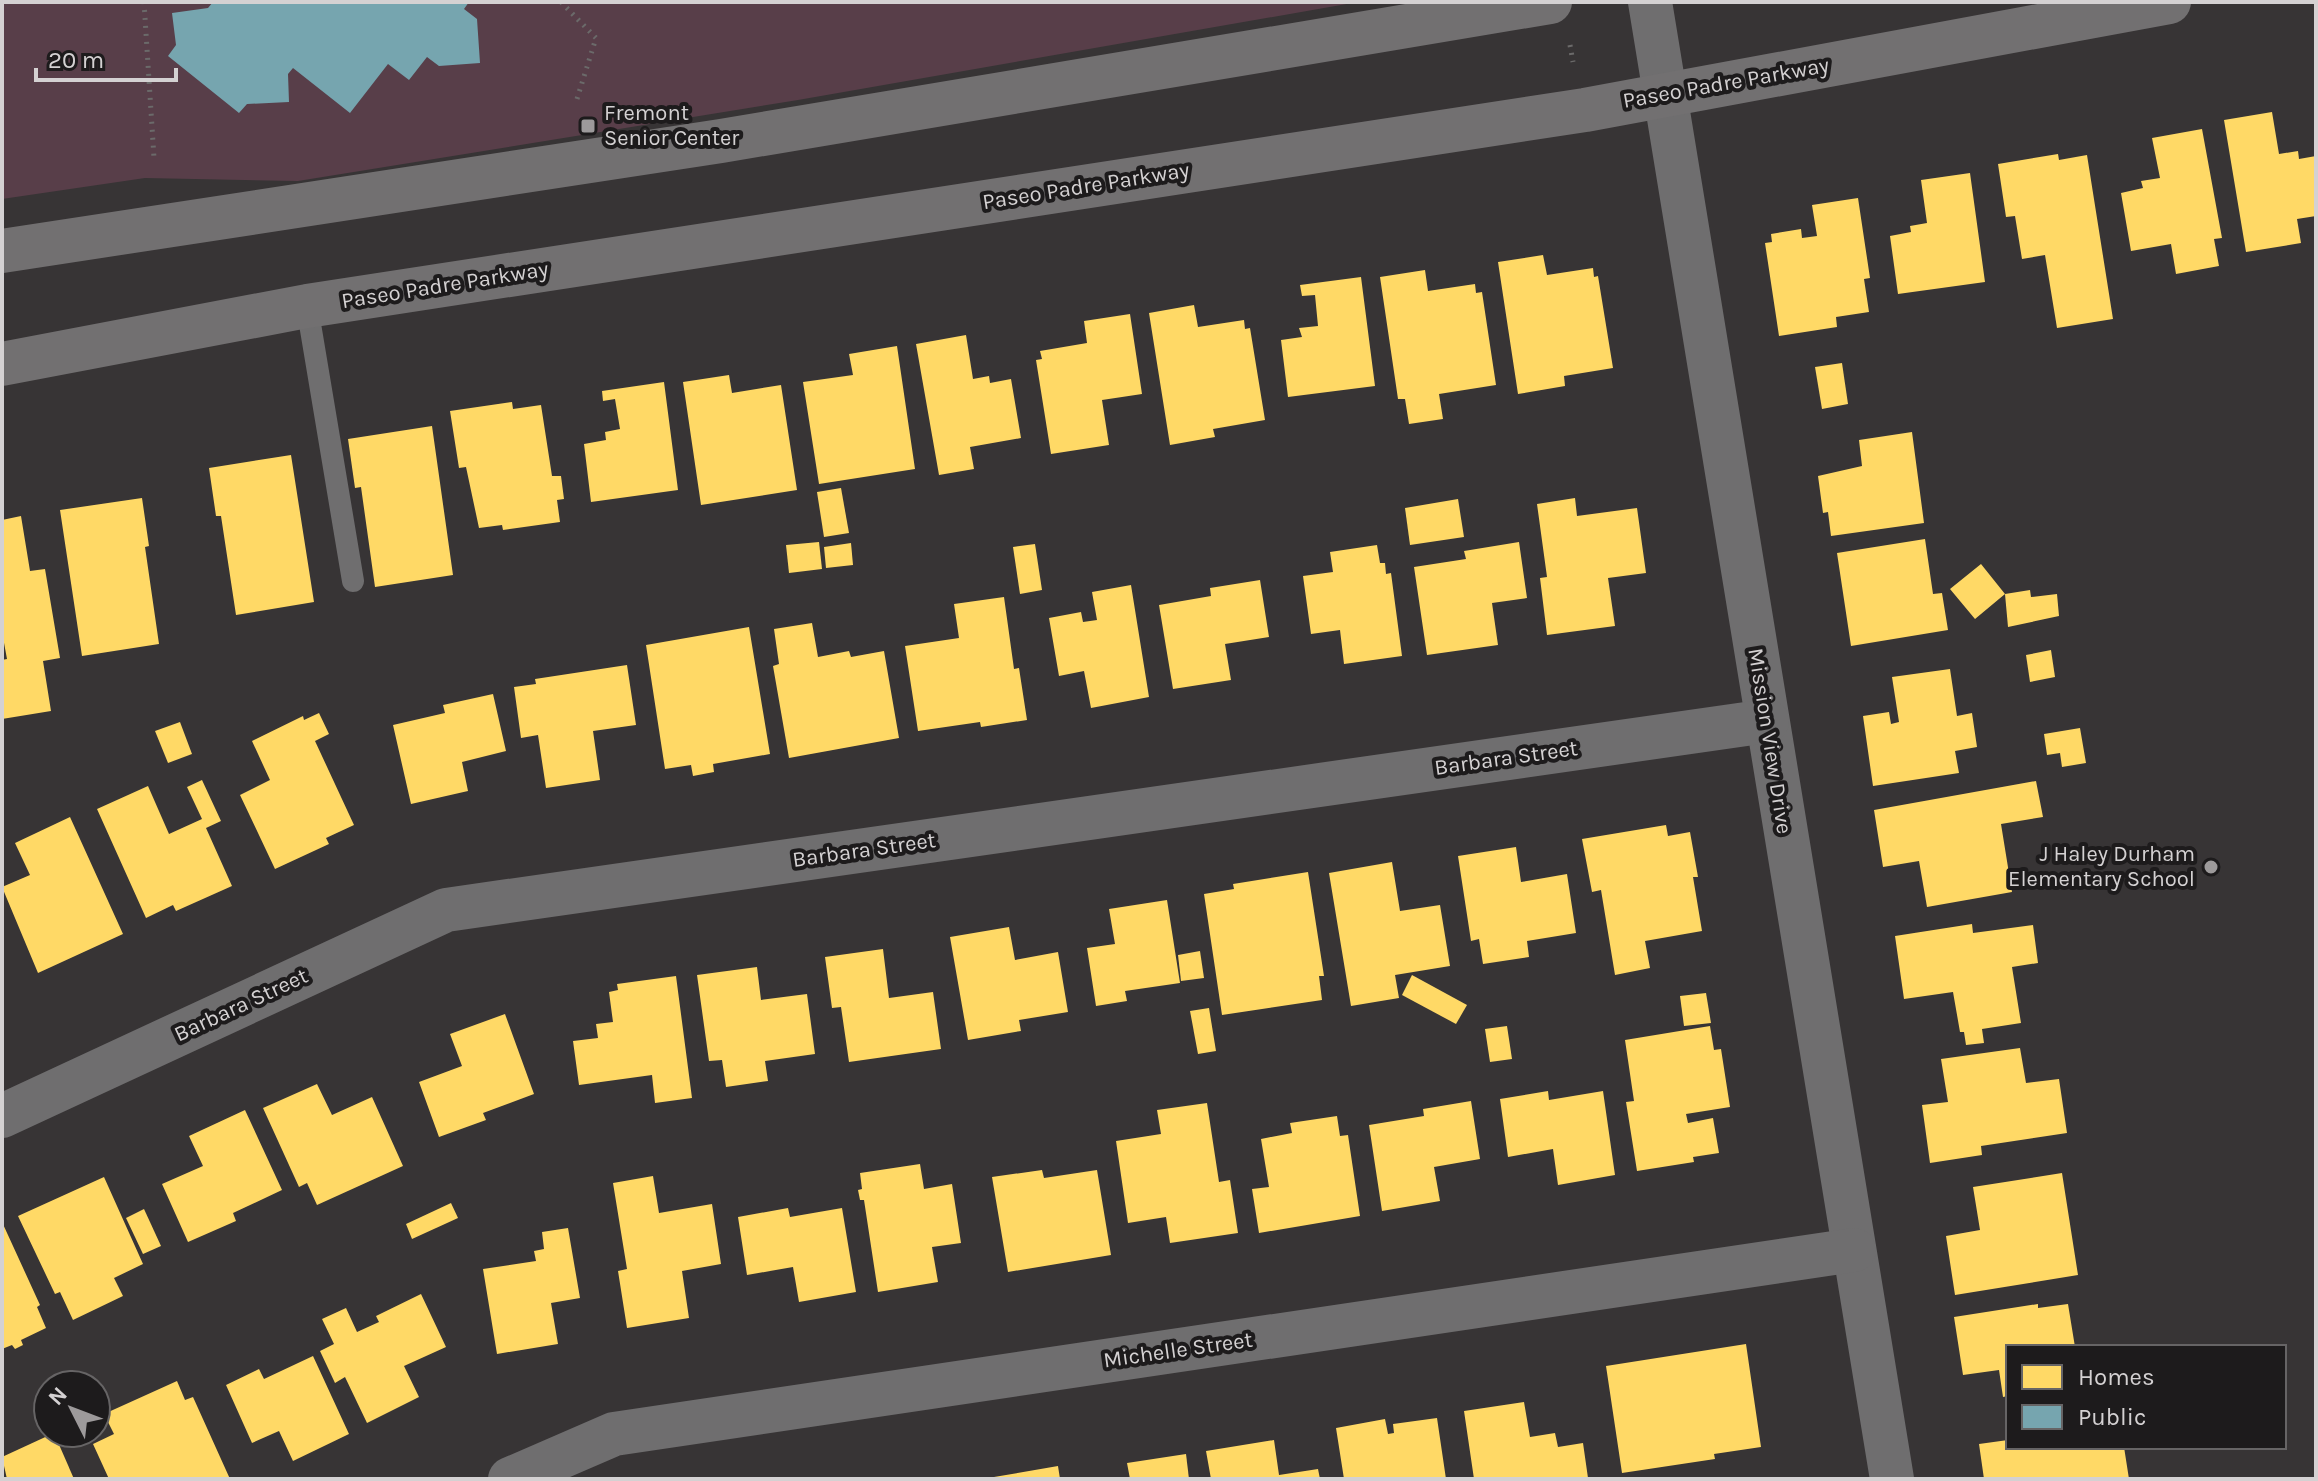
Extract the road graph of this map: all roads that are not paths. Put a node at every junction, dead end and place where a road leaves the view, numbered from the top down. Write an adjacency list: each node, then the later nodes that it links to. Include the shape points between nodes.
1 (1550, 2): 5 (main road, via 721,141)
2 (1650, 2): 4 (street, Mission View Drive)
3 (2169, 2): 4 (main road, Paseo Padre Parkway)
4 (1665, 94): 6 (main road, Paseo Padre Parkway); 9 (street, Mission View Drive)
5 (2, 251)
6 (307, 306): 7 (main road, Paseo Padre Parkway); 8 (lane)
7 (2, 364)
8 (353, 581)
9 (1767, 721): 10 (street, Barbara Street, via 446,910); 11 (street, Mission View Drive)
10 (2, 1116)
11 (1854, 1250): 12 (street, Michelle Street, via 614,1434); 13 (street, Mission View Drive)
12 (510, 1479)
13 (1892, 1479)

